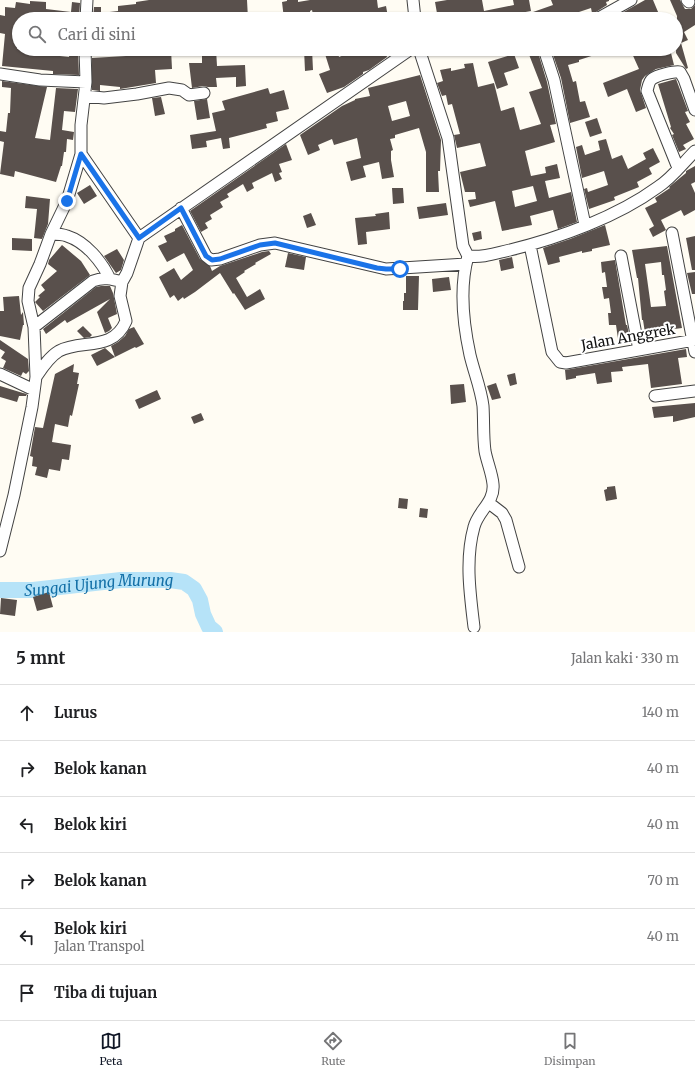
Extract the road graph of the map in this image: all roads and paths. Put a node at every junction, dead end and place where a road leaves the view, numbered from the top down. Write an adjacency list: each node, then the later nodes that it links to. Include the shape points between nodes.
1 (87, 0): 4 (street)
2 (413, 0): 5 (street)
3 (631, 0): 6 (street)
4 (86, 12)
5 (414, 12)
6 (610, 12)
7 (85, 56): 12 (street)
8 (401, 56): 19 (street)
9 (421, 56): 26 (street, via 448,138)
10 (546, 56): 20 (street, via 554,80)
11 (0, 74): 12 (street, via 40,80)
12 (86, 82): 14 (street)
13 (204, 93): 14 (street, via 189,95 182,90 169,88 104,98)
14 (84, 96): 17 (street)
15 (695, 110): 18 (street, via 680,72 675,71 653,78 649,83 647,91)
16 (695, 151): 18 (street)
17 (81, 154): 22 (street, via 67,201); 23 (street)
18 (678, 168): 20 (street, via 660,186 627,207)
19 (181, 208): 23 (street); 26 (street, via 206,256 212,260 275,243 386,269)
20 (585, 226): 24 (street)
21 (672, 233): 30 (street)
22 (51, 234): 27 (street, via 65,235 80,243 97,259); 29 (street, via 29,288 28,301)
23 (139, 238): 28 (street)
24 (530, 245): 26 (street); 31 (street, Jalan Anggrek, via 552,352 560,362)
25 (621, 256): 31 (street)
26 (467, 260): 38 (street, via 462,300 465,328 483,405 486,452 493,484)
27 (110, 279): 28 (street); 29 (street, via 100,278 93,281)
28 (122, 282): 34 (street, via 120,296 126,321 120,331 97,344 56,352)
29 (34, 328): 34 (street)
30 (694, 340): 31 (street, Jalan Anggrek); 32 (street)
31 (639, 350)
32 (695, 352)
33 (0, 374): 35 (street)
34 (36, 377): 35 (street)
35 (34, 390): 39 (street, via 14,495)
36 (695, 391): 37 (street)
37 (655, 396)
38 (489, 503): 40 (street, via 502,513 506,520); 41 (street, via 477,518 471,538 469,576)
39 (0, 551)
40 (520, 567)
41 (474, 627)

